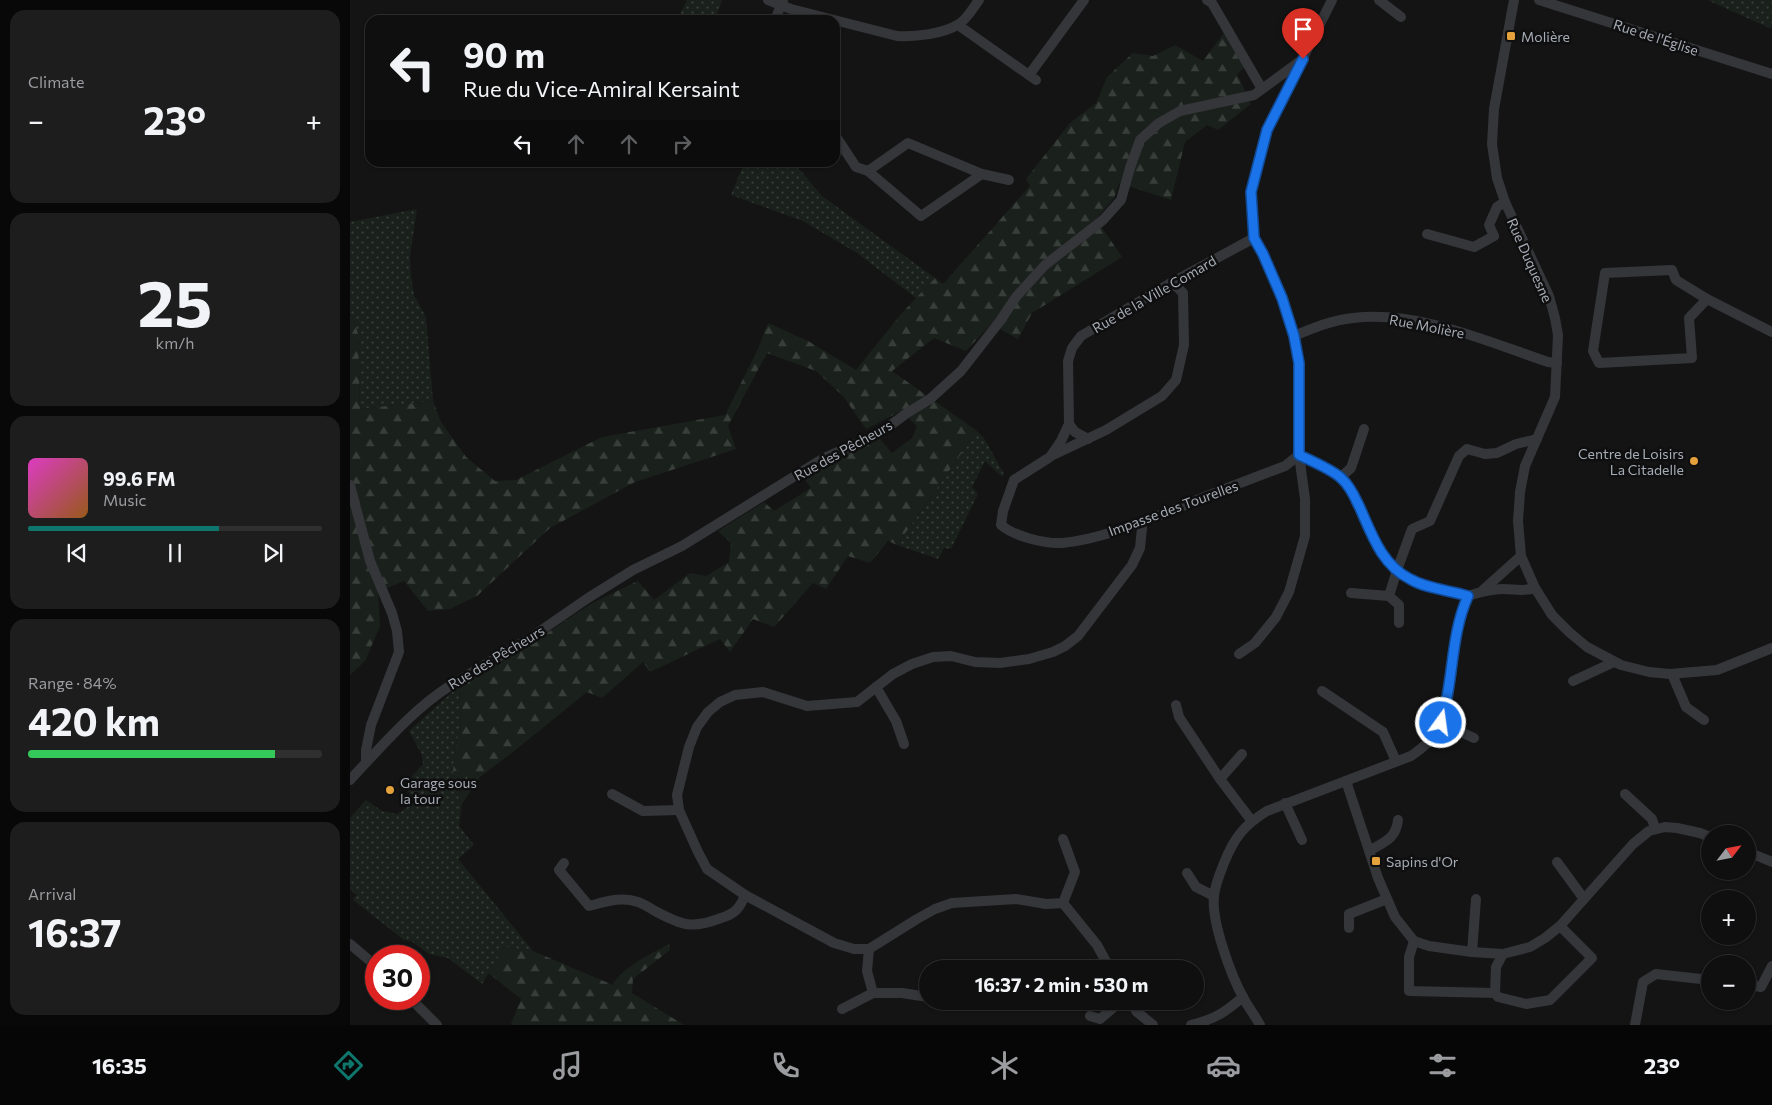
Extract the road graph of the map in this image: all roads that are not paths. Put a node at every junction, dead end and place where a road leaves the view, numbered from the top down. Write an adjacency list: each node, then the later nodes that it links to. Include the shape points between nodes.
1 (768, 0): 9 (street)
2 (979, 0): 14 (street)
3 (1084, 0): 14 (street, via 1032,77)
4 (1207, 0): 17 (street, via 1212,3)
5 (1332, 0): 15 (street)
6 (1379, 0): 12 (street)
7 (1514, 0): 22 (street, Rue Duquesne, via 1494,109 1492,144 1497,178)
8 (1539, 0): 16 (street, Rue de l'Église)
9 (782, 2): 10 (street); 11 (street, via 791,9)
10 (777, 15)
11 (815, 15)
12 (1401, 17)
13 (840, 21): 14 (street, via 909,37)
14 (958, 25)
15 (1303, 59): 17 (street, Rue des Pêcheurs); 24 (street, via 1267,130 1251,192)
16 (1772, 74)
17 (1262, 89): 64 (street, Rue des Pêcheurs, via 1254,95 1180,111 1158,123 1140,140 1120,200 1103,220 1045,265 1016,297 961,370 930,399 880,433 824,458 682,546 634,570 438,693)
18 (840, 143): 19 (street, via 856,167)
19 (868, 171): 20 (street, via 908,143); 20 (street, via 921,216)
20 (982, 174): 21 (street)
21 (1009, 180)
22 (1505, 202): 23 (street, Rue Duquesne, via 1497,207 1489,226 1494,236 1474,247); 31 (street, Rue Duquesne, via 1549,296 1558,335)
23 (1427, 234)
24 (1254, 238): 25 (street, Rue de la Ville Comard); 30 (street, via 1282,298)
25 (1201, 266): 26 (street, Rue de la Ville Comard); 27 (street, via 1188,280)
26 (1169, 284): 27 (street); 32 (street, Rue de la Ville Comard, via 1081,336 1072,348 1068,361)
27 (1183, 293): 34 (street, via 1184,345 1176,380 1162,396)
28 (1708, 299): 28 (street, via 1676,280 1672,270 1605,273 1593,351 1599,363 1692,358 1689,318); 29 (street)
29 (1772, 332)
30 (1294, 336): 31 (street, Rue Molière, via 1331,322 1353,318 1394,318 1467,334); 36 (street, via 1299,363)
31 (1557, 363): 35 (street, Rue Duquesne, via 1555,397)
32 (1069, 424): 34 (street, via 1075,432); 37 (street, Rue de la Ville Comard)
33 (1364, 429): 38 (street, via 1351,468)
34 (1088, 439): 37 (street)
35 (1537, 439): 42 (street, Rue Duquesne, via 1525,466 1520,492); 43 (street, via 1497,453 1463,452 1430,521 1412,529)
36 (1299, 455): 38 (street); 41 (street, Impasse des Tourelles, via 1284,466); 51 (street, via 1305,499 1305,536 1289,592 1276,617 1255,643)
37 (1050, 457): 39 (street, Rue de la Ville Comard)
38 (1341, 477): 43 (street, via 1352,490 1377,547)
39 (1014, 480): 41 (street, Impasse des Tourelles, via 1003,511 1002,525 1010,532 1048,543 1062,543 1109,533)
40 (350, 485): 64 (street, via 370,562 392,613 399,652 371,725)
41 (1140, 522): 55 (street, via 1140,548 1132,565 1078,636 1066,646 1029,659 1000,664 951,656 933,657 912,664)
42 (1521, 556): 44 (street, Rue Duquesne); 45 (street)
43 (1396, 570): 47 (street); 48 (street, via 1425,585)
44 (1535, 588): 45 (street); 52 (street, Rue Duquesne, via 1552,615 1568,632 1587,648)
45 (1483, 590): 48 (street)
46 (1351, 593): 47 (street)
47 (1389, 596): 49 (street, via 1399,605)
48 (1468, 596): 59 (street, via 1459,621)
49 (1399, 623)
50 (1772, 648): 53 (street, Rue Duquesne, via 1717,670)
51 (1239, 654)
52 (1614, 662): 53 (street, Rue Duquesne, via 1649,672); 54 (street)
53 (1672, 674): 58 (street, via 1686,707)
54 (1573, 680)
55 (876, 687): 61 (street, via 896,721); 71 (street, via 857,702 843,704 807,706 764,692 736,695 720,702 697,727 689,747 677,795)
56 (1322, 691): 63 (street, via 1383,732)
57 (1176, 705): 65 (street, via 1179,717)
58 (1704, 720)
59 (1441, 723): 60 (street); 63 (street, via 1423,748)
60 (1474, 738)
61 (904, 744)
62 (1242, 754): 65 (street)
63 (1396, 761): 67 (street)
64 (366, 762): 66 (street, Rue des Pêcheurs)
65 (1220, 779): 72 (street)
66 (350, 780)
67 (1346, 781): 70 (street); 78 (street)
68 (612, 794): 71 (street, via 643,811)
69 (1625, 794): 74 (street, via 1652,819)
70 (1285, 803): 72 (street); 77 (street)
71 (679, 810): 84 (street, via 707,869)
72 (1251, 820): 85 (street, via 1237,835 1228,853)
73 (1398, 820): 78 (street, via 1397,831)
74 (1655, 828): 75 (street, via 1677,828); 88 (street, via 1633,844)
75 (1701, 833)
76 (1063, 839): 89 (street, via 1074,872)
77 (1302, 840)
78 (1369, 851): 86 (street)
79 (1756, 855): 82 (street)
80 (564, 862): 84 (street, via 559,870 589,906 619,898 638,902 686,926 726,917 738,909)
81 (1557, 862): 88 (street)
82 (1772, 862)
83 (1187, 873): 85 (street, via 1196,887)
84 (745, 895): 94 (street, via 834,943)
85 (1214, 896): 105 (street, via 1218,929)
86 (1387, 899): 91 (street, via 1349,914); 92 (street, via 1395,917)
87 (1476, 899): 95 (street)
88 (1584, 899): 90 (street)
89 (1063, 903): 94 (street, via 1016,899 952,903 917,919); 98 (street)
90 (1560, 926): 96 (street, via 1530,947); 103 (street, via 1592,958 1550,1000 1526,1004 1498,997)
91 (1349, 928)
92 (1414, 941): 95 (street); 103 (street, via 1409,957 1409,991)
93 (350, 944): 97 (street)
94 (869, 950): 102 (street, via 867,971)
95 (1472, 952): 96 (street)
96 (1503, 954): 103 (street, via 1496,967)
97 (365, 957)
98 (1105, 960)
99 (1772, 966): 101 (street, via 1761,987)
100 (1701, 979): 115 (street, via 1656,974 1643,982)
101 (1756, 986)
102 (873, 993): 104 (street); 106 (street)
103 (1495, 993)
104 (919, 996)
105 (1243, 998): 113 (street, via 1223,1014); 114 (street)
106 (842, 1009)
107 (422, 1010): 111 (street)
108 (1110, 1010): 110 (street, via 1100,1019)
109 (1137, 1010): 112 (street)
110 (1090, 1016)
111 (437, 1025)
112 (1152, 1025)
113 (1191, 1025)
114 (1260, 1025)
115 (1635, 1025)

